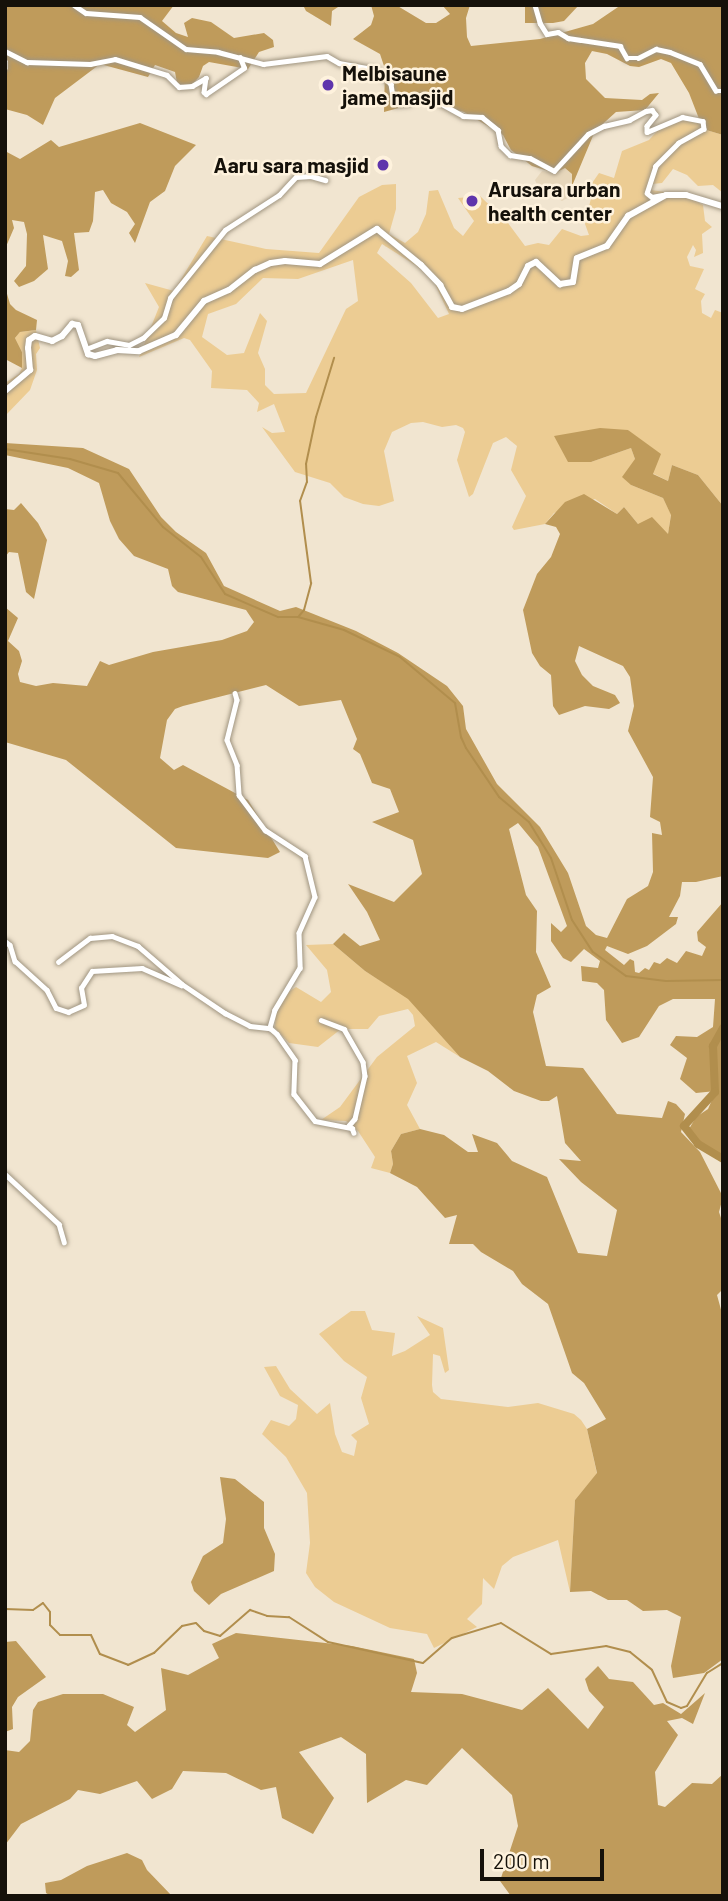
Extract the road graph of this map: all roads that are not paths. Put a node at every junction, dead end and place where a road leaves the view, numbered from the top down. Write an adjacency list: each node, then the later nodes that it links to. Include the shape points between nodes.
1 (74, 5): 4 (street, via 86,13 140,17 186,50)
2 (535, 5): 7 (street, via 547,34 558,32 568,38 620,46 626,58 656,49 670,51 700,64 716,91)
3 (5, 51): 4 (street, via 27,62 90,64 115,59 167,75 179,87 206,78 206,94 244,68)
4 (239, 57): 9 (street, via 263,64 327,56 339,63 377,70 390,84 394,104 421,95 463,116 482,117 498,130 501,146 510,155 530,158 554,171 588,134 646,111 656,115 647,132 682,117 703,121 704,129 679,143 650,178 647,194)
5 (5, 61): 6 (street)
6 (5, 68)
7 (723, 91)
8 (325, 180): 11 (street, via 296,177 279,195 225,230 170,299 164,318 143,338 129,345 107,341)
9 (666, 195): 10 (main road, via 686,194); 11 (main road, via 628,216 607,246 577,258 573,282 566,285 536,262 509,290 462,309 452,307 421,265 377,229 320,264 271,263 255,270 229,290 204,301 176,335 139,351 108,350 95,356)
10 (723, 206)
11 (85, 349): 12 (main road, via 79,325 72,324 52,341 29,340 30,370)
12 (5, 391)
13 (235, 693): 18 (street, via 227,740 237,765 239,795 265,830 305,856 314,893 308,919 299,933 300,968 275,1010)
14 (5, 941): 16 (street, via 15,961 47,990 56,1007 68,1012 84,1005 81,988 92,971 142,968)
15 (58, 962): 16 (street, via 90,938 112,936 138,946)
16 (182, 984): 18 (street, via 243,1023)
17 (321, 1020): 19 (street, via 344,1029 363,1062 365,1076 355,1119)
18 (270, 1028): 19 (street, via 295,1060 294,1094 316,1121)
19 (349, 1126): 20 (street)
20 (354, 1133)
21 (5, 1174): 22 (street, via 59,1224)
22 (64, 1242)

